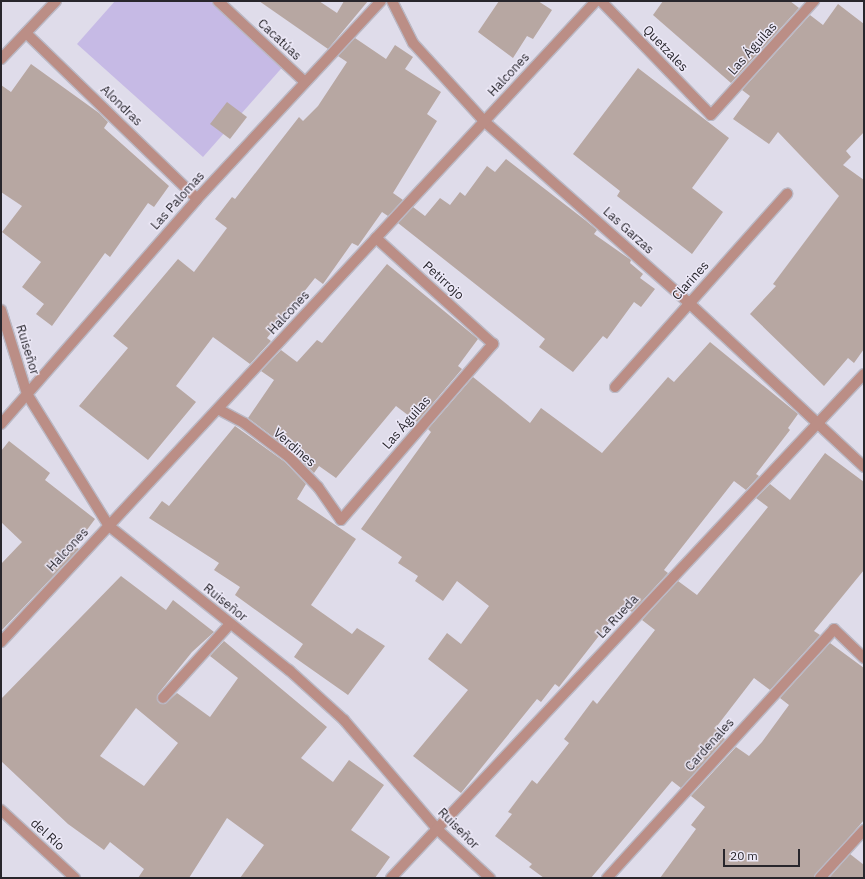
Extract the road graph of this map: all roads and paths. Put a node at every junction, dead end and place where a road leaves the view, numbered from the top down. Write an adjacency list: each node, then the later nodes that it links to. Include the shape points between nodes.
1 (56, 1): 8 (street)
2 (218, 1): 10 (street, Cacatúas)
3 (381, 1): 10 (street, Las Palomas)
4 (392, 1): 12 (street, Las Garzas, via 413,43)
5 (596, 1): 12 (street, Halcones)
6 (601, 1): 11 (street, Quetzales)
7 (814, 1): 11 (street, Las Águilas)
8 (26, 33): 9 (street); 14 (street, Alondras)
9 (1, 60)
10 (305, 82): 14 (street, Las Palomas)
11 (711, 115)
12 (484, 121): 15 (street, Halcones); 16 (street, Las Garzas)
13 (787, 194): 16 (street, Clarines)
14 (197, 199): 21 (street, Las Palomas)
15 (376, 238): 18 (street, Petirrojo); 22 (street, Halcones)
16 (689, 303): 20 (street, Clarines); 24 (street, Las Garzas)
17 (1, 310): 21 (street, Ruiseñor)
18 (494, 344): 26 (street, Las Águilas)
19 (864, 374): 24 (street, La Rueda)
20 (615, 387)
21 (27, 394): 23 (street, Las Palomas); 27 (street, Ruiseñor)
22 (218, 409): 26 (street, Verdines, via 244,423 289,457 318,487); 27 (street, Halcones)
23 (1, 424)
24 (818, 425): 25 (street, Las Garzas); 33 (street, La Rueda)
25 (864, 467)
26 (341, 520)
27 (109, 526): 28 (street, Ruiseñor); 29 (street, Halcones)
28 (230, 624): 31 (street); 33 (street, Ruiseñor, via 289,670 344,720)
29 (1, 642)
30 (864, 658): 38 (street, Cardenales, via 834,629)
31 (163, 698)
32 (1, 810): 35 (street, del Río)
33 (437, 829): 36 (street, La Rueda); 37 (street, Ruiseñor)
34 (864, 830): 39 (street)
35 (75, 878)
36 (391, 878)
37 (490, 878)
38 (607, 878)
39 (820, 878)

